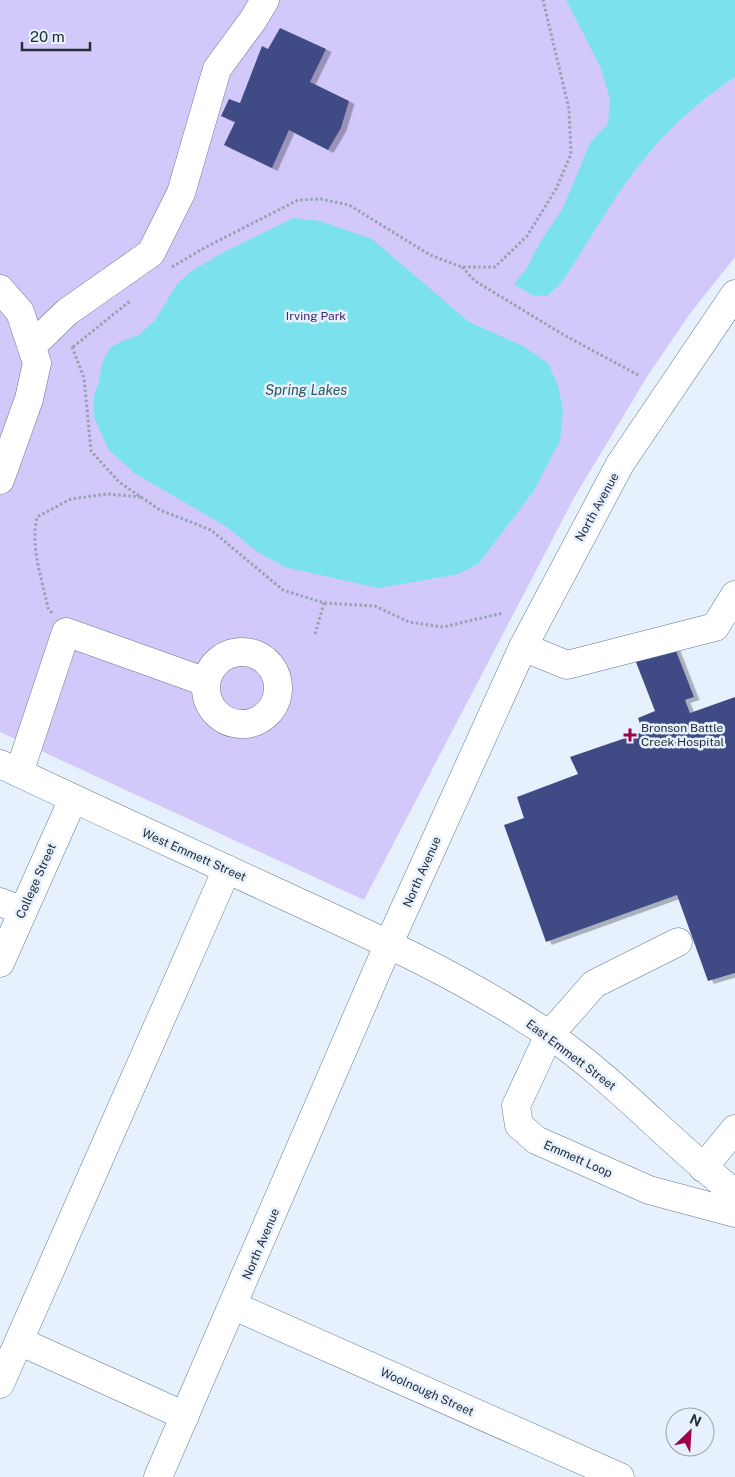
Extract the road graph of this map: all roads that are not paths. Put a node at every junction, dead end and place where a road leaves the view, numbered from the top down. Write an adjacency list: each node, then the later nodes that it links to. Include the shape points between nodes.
1 (265, 0): 4 (street, via 217,69 181,193 151,253 67,312)
2 (0, 289): 4 (street, via 20,312)
3 (735, 294): 7 (street, North Avenue, via 620,464)
4 (32, 346): 5 (street, via 37,363 29,399)
5 (0, 480)
6 (735, 595): 7 (street, via 714,627 567,665)
7 (523, 647): 14 (street, North Avenue)
8 (206, 682): 9 (street, via 66,632)
9 (9, 769): 10 (street, West Emmett Street)
10 (72, 799): 11 (street, West Emmett Street); 12 (street, College Street)
11 (227, 870): 14 (street, West Emmett Street); 22 (street)
12 (12, 907): 15 (street, College Street)
13 (678, 942): 16 (street, Emmett Loop, via 594,984)
14 (389, 943): 16 (street, East Emmett Street, via 468,984); 21 (street, North Avenue)
15 (0, 963)
16 (549, 1035): 18 (street, East Emmett Street, via 605,1078); 20 (street, Emmett Loop, via 516,1106 519,1125 536,1140 649,1190)
17 (735, 1129): 18 (street)
18 (703, 1168): 19 (street, East Emmett Street)
19 (735, 1193)
20 (735, 1212)
21 (234, 1306): 24 (street, North Avenue); 26 (street, Woolnough Street)
22 (19, 1341): 23 (street); 24 (street)
23 (0, 1384)
24 (185, 1416): 25 (street, North Avenue)
25 (158, 1477)
26 (620, 1477)

